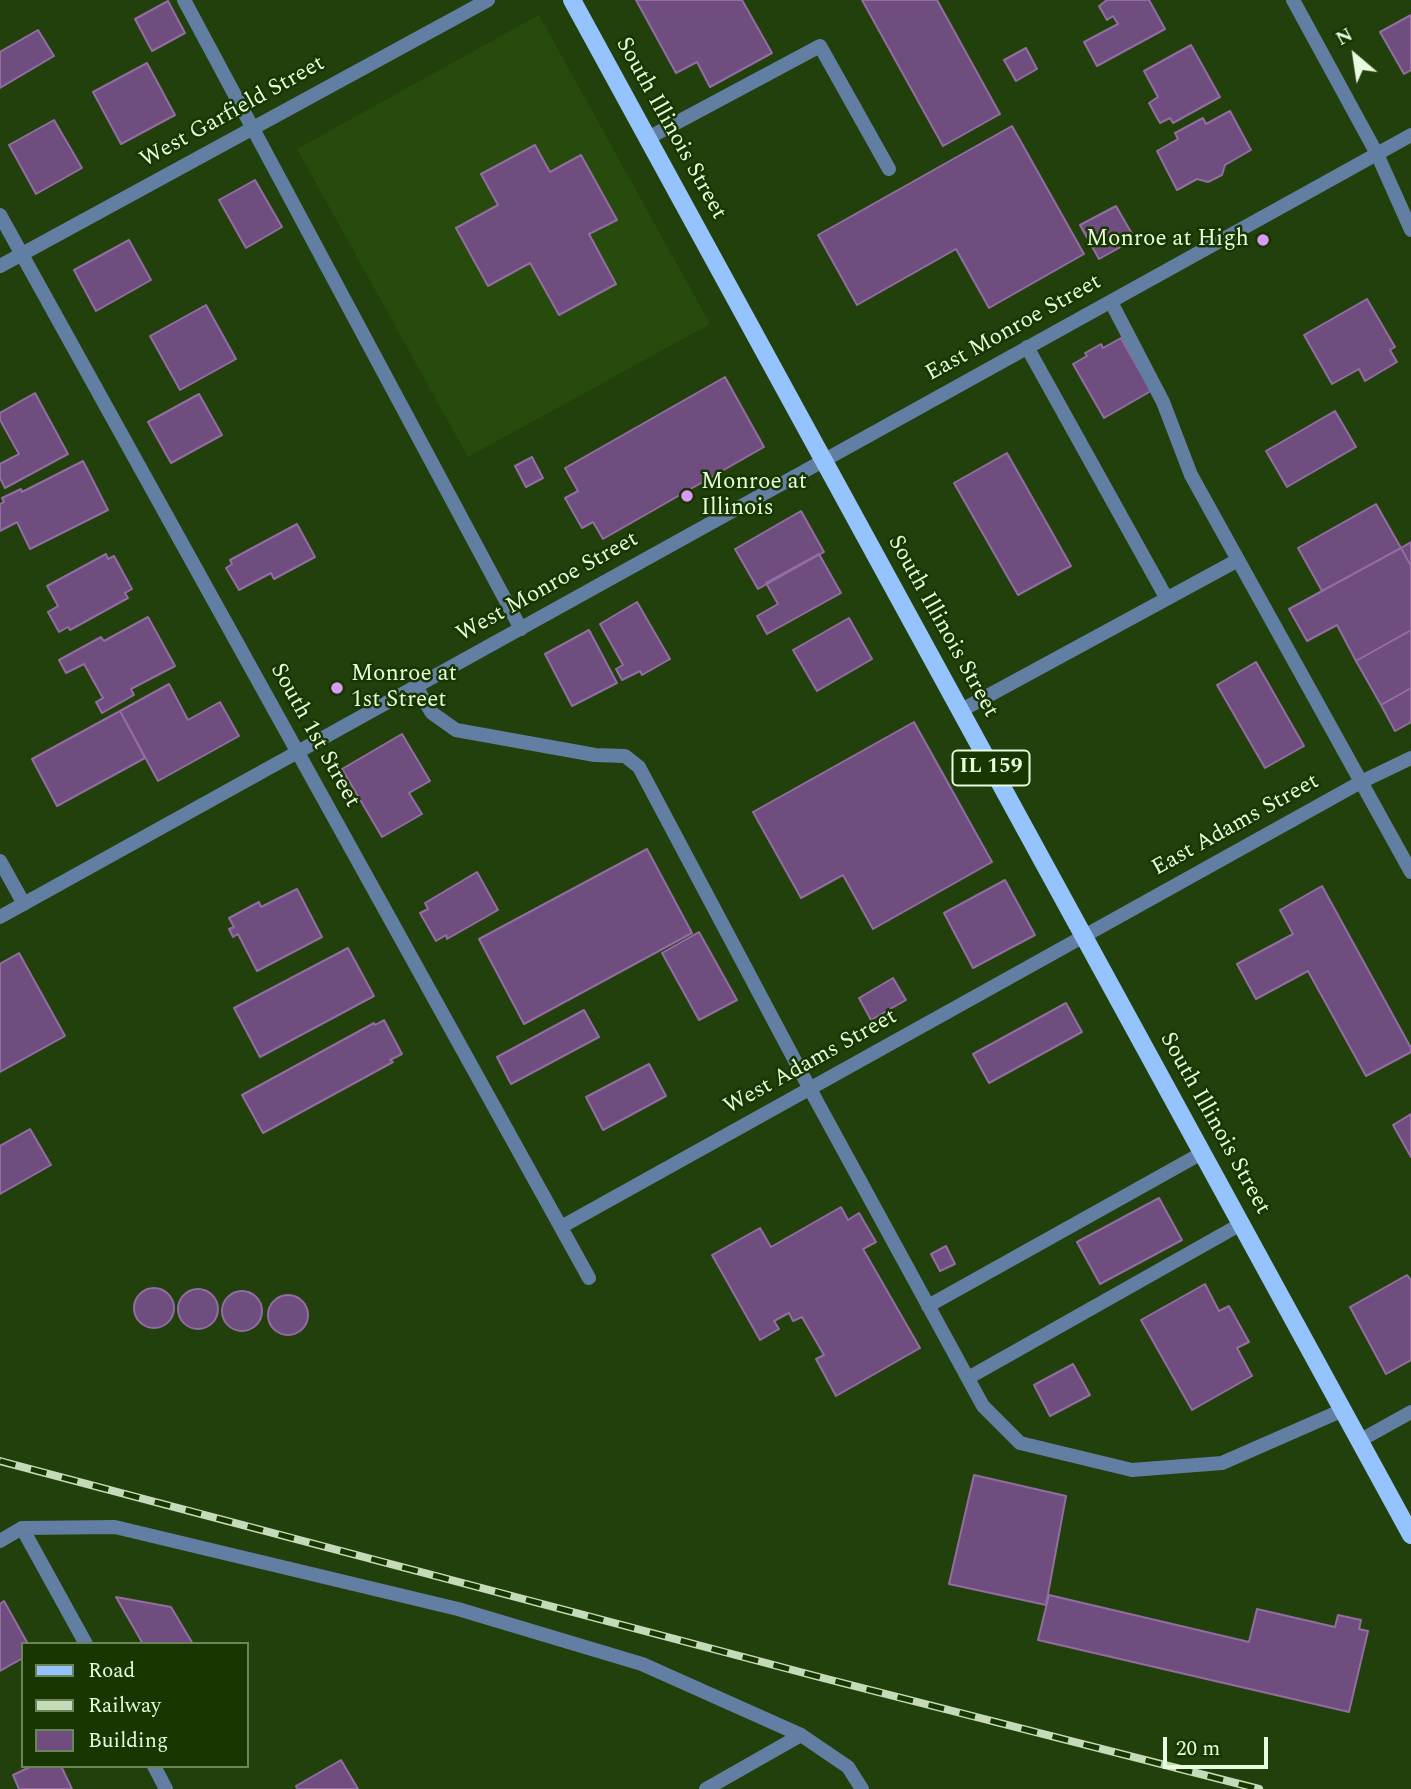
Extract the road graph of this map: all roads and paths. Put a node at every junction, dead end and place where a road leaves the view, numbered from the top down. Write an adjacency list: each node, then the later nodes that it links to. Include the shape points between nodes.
1 (184, 0): 5 (street)
2 (488, 0): 5 (street, West Garfield Street)
3 (572, 0): 7 (main road, South Illinois Street / IL 159)
4 (1293, 0): 8 (street)
5 (253, 127): 12 (street, West Garfield Street); 19 (street)
6 (1411, 135): 8 (street, East Monroe Street)
7 (648, 138): 9 (street, via 820,46); 16 (main road, South Illinois Street / IL 159)
8 (1377, 154): 11 (street); 14 (street, East Monroe Street)
9 (889, 169)
10 (0, 215): 12 (street, South 1st Street)
11 (1411, 230)
12 (21, 255): 13 (street, West Garfield Street); 22 (street, South 1st Street)
13 (0, 266)
14 (1111, 302): 15 (street, East Monroe Street); 17 (street, via 1163,402 1191,475)
15 (1027, 347): 16 (street, East Monroe Street); 18 (street)
16 (824, 461): 19 (street, West Monroe Street); 21 (main road, South Illinois Street / IL 159)
17 (1238, 560): 18 (street); 24 (street)
18 (1167, 599): 21 (street)
19 (521, 629): 20 (street, West Monroe Street)
20 (416, 687): 22 (street, West Monroe Street); 30 (street, via 432,713 456,730 625,757 639,767)
21 (960, 710): 29 (main road, South Illinois Street / IL 159)
22 (297, 752): 27 (street, West Monroe Street); 33 (street, South 1st Street)
23 (1411, 758): 24 (street, East Adams Street)
24 (1362, 782): 26 (street); 29 (street, East Adams Street)
25 (0, 861): 27 (street)
26 (1411, 872)
27 (24, 904): 28 (street, West Monroe Street)
28 (0, 917)
29 (1084, 937): 30 (street, West Adams Street); 31 (main road, South Illinois Street / IL 159)
30 (810, 1089): 33 (street, West Adams Street); 35 (street)
31 (1202, 1153): 32 (main road, South Illinois Street / IL 159); 35 (street)
32 (1241, 1224): 36 (street); 37 (main road, South Illinois Street / IL 159)
33 (561, 1227): 34 (street, South 1st Street)
34 (589, 1278)
35 (928, 1306): 36 (street)
36 (968, 1378): 37 (street, via 983,1406 1020,1443 1132,1470 1222,1463)
37 (1343, 1410): 39 (main road, South Illinois Street / IL 159)
38 (1411, 1412): 39 (street)
39 (1359, 1441): 41 (main road, South Illinois Street / IL 159)
40 (22, 1528): 42 (street); 43 (street); 44 (street, via 115,1527 458,1609 642,1664)
41 (1411, 1535)
42 (0, 1541)
43 (85, 1642)
44 (801, 1735): 47 (street); 48 (street, via 848,1767)
45 (155, 1768): 46 (street)
46 (166, 1789)
47 (706, 1789)
48 (862, 1789)

